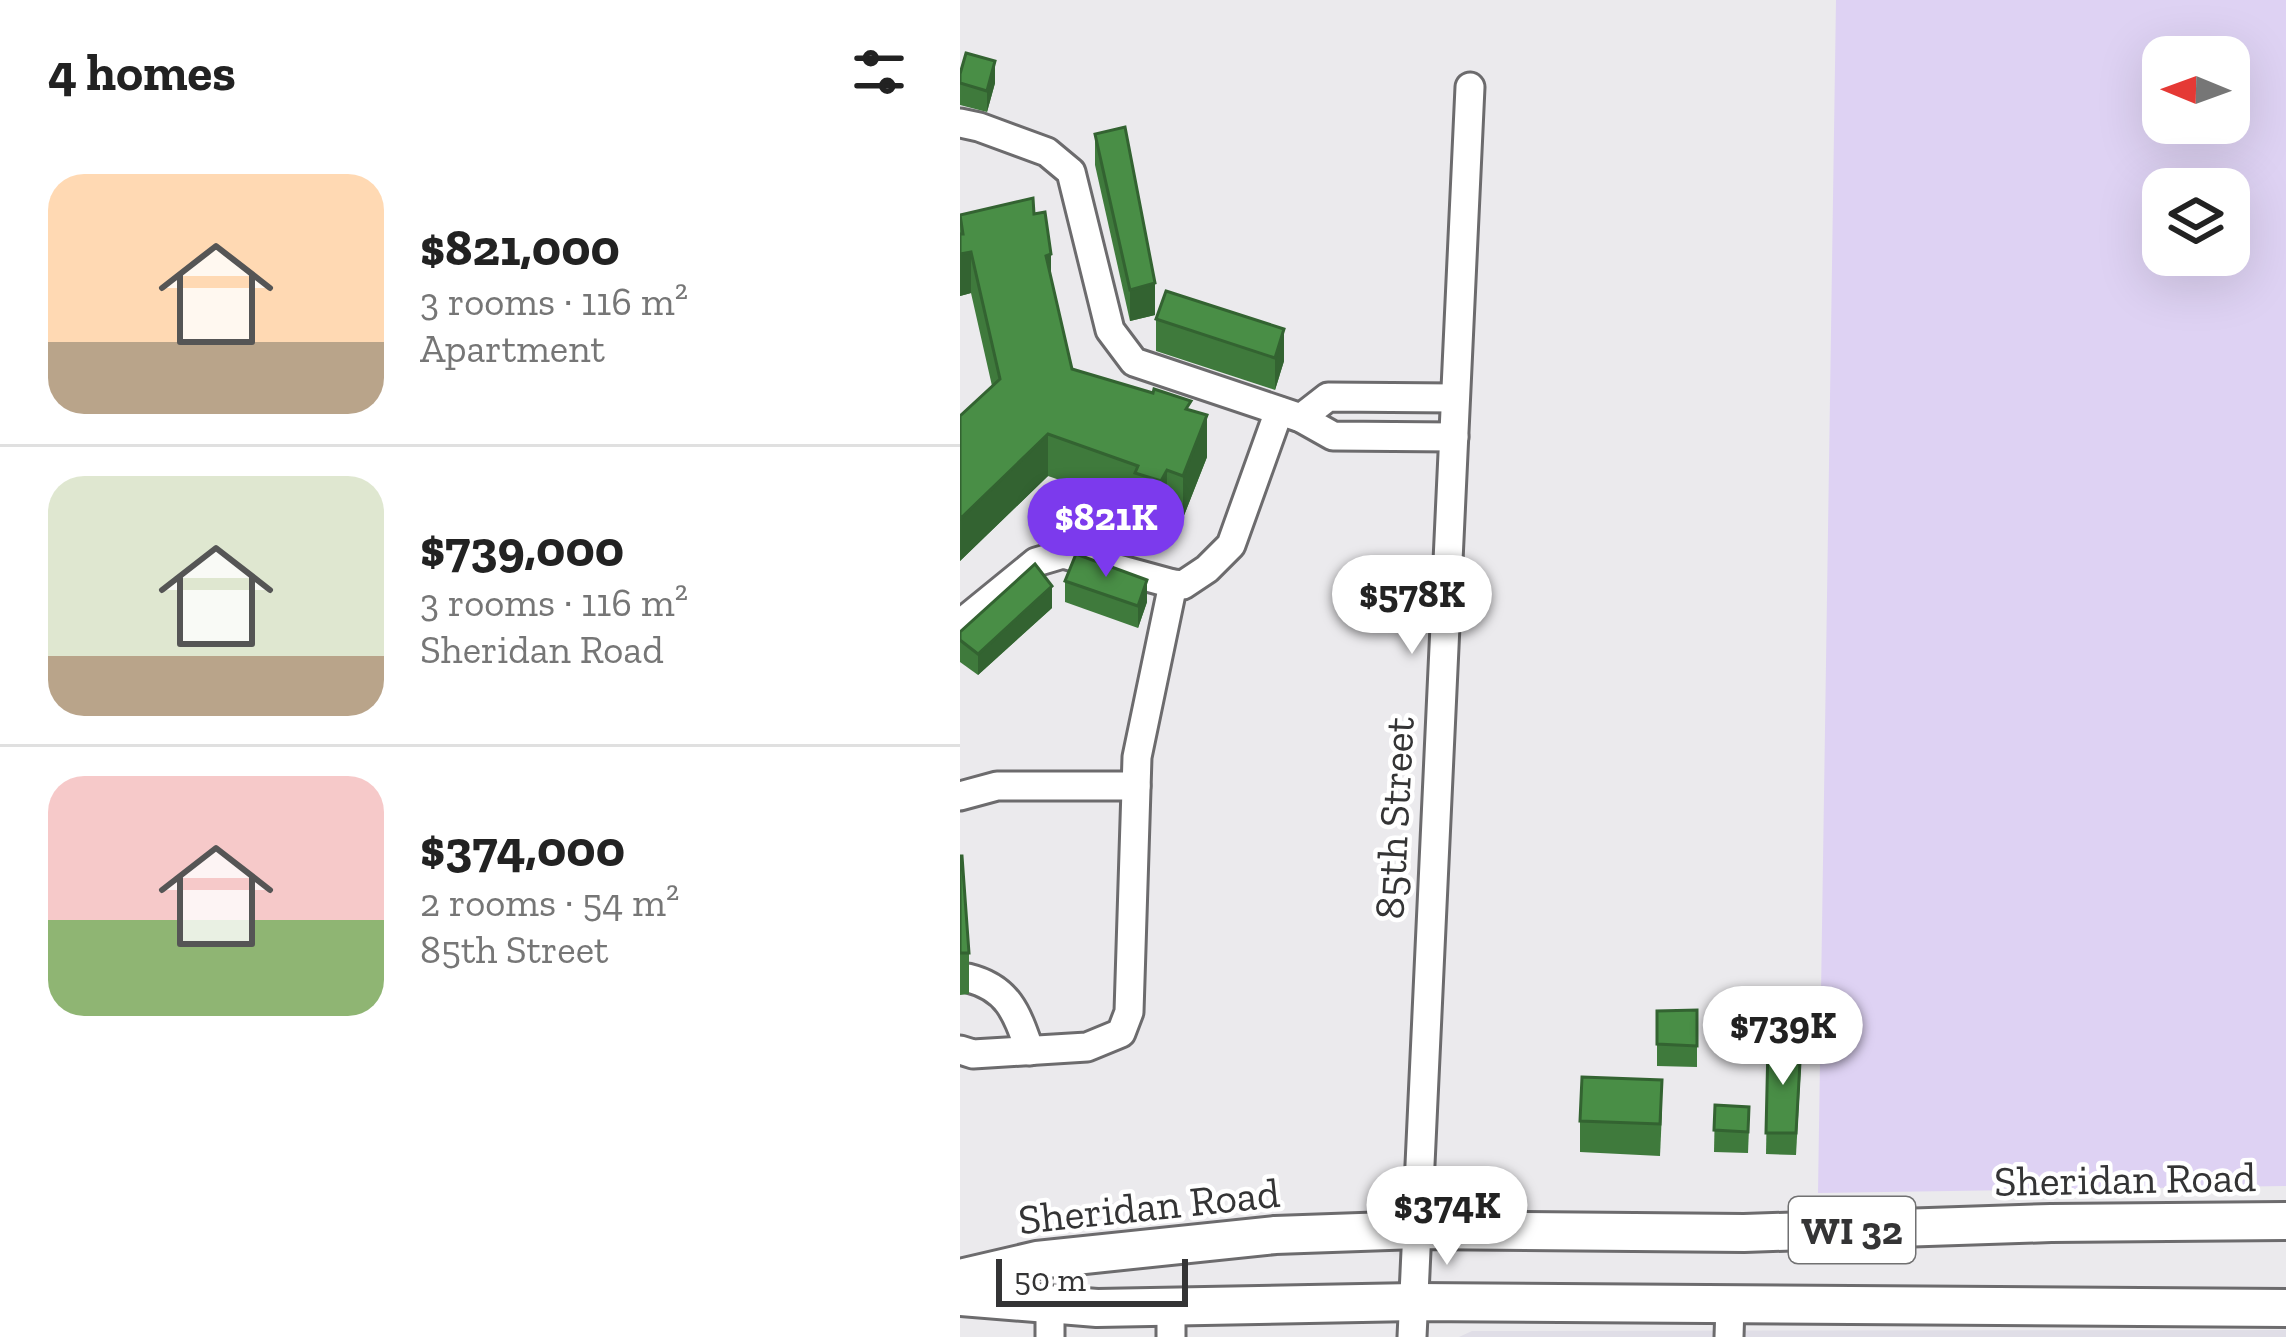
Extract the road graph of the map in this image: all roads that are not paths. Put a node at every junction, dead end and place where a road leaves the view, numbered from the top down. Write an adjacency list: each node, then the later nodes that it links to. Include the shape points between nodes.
1 (1470, 87): 3 (street, 85th Street)
2 (960, 123): 4 (street, via 1047,152 1071,172 1110,330 1134,362)
3 (1456, 398): 4 (street, via 1328,398); 5 (street, 85th Street)
4 (1290, 414): 5 (street, via 1333,436); 6 (street, via 1231,545 1183,585)
5 (1454, 437): 14 (street, 85th Street)
6 (1173, 584): 7 (street, via 1063,554 1036,562); 8 (street)
7 (960, 624)
8 (1136, 786): 9 (street, via 998,786); 12 (street, via 1129,1012 1121,1033 1087,1047)
9 (960, 796)
10 (968, 978): 12 (street, via 1006,998)
11 (960, 1050): 12 (street)
12 (1030, 1051)
13 (2286, 1221): 14 (main road, Sheridan Road / WI 32, via 1744,1233)
14 (1417, 1230): 15 (main road, Sheridan Road / WI 32, via 1275,1235 1036,1260); 18 (street, 85th Street)
15 (960, 1278)
16 (960, 1298): 19 (main road, Sheridan Road / WI 32)
17 (2286, 1308): 20 (main road, Sheridan Road / WI 32)
18 (1413, 1320): 20 (main road, Sheridan Road / WI 32); 21 (main road, Sheridan Road / WI 32)
19 (1050, 1321): 21 (main road, Sheridan Road / WI 32, via 1097,1308)
20 (1730, 1321)
21 (1171, 1322)

